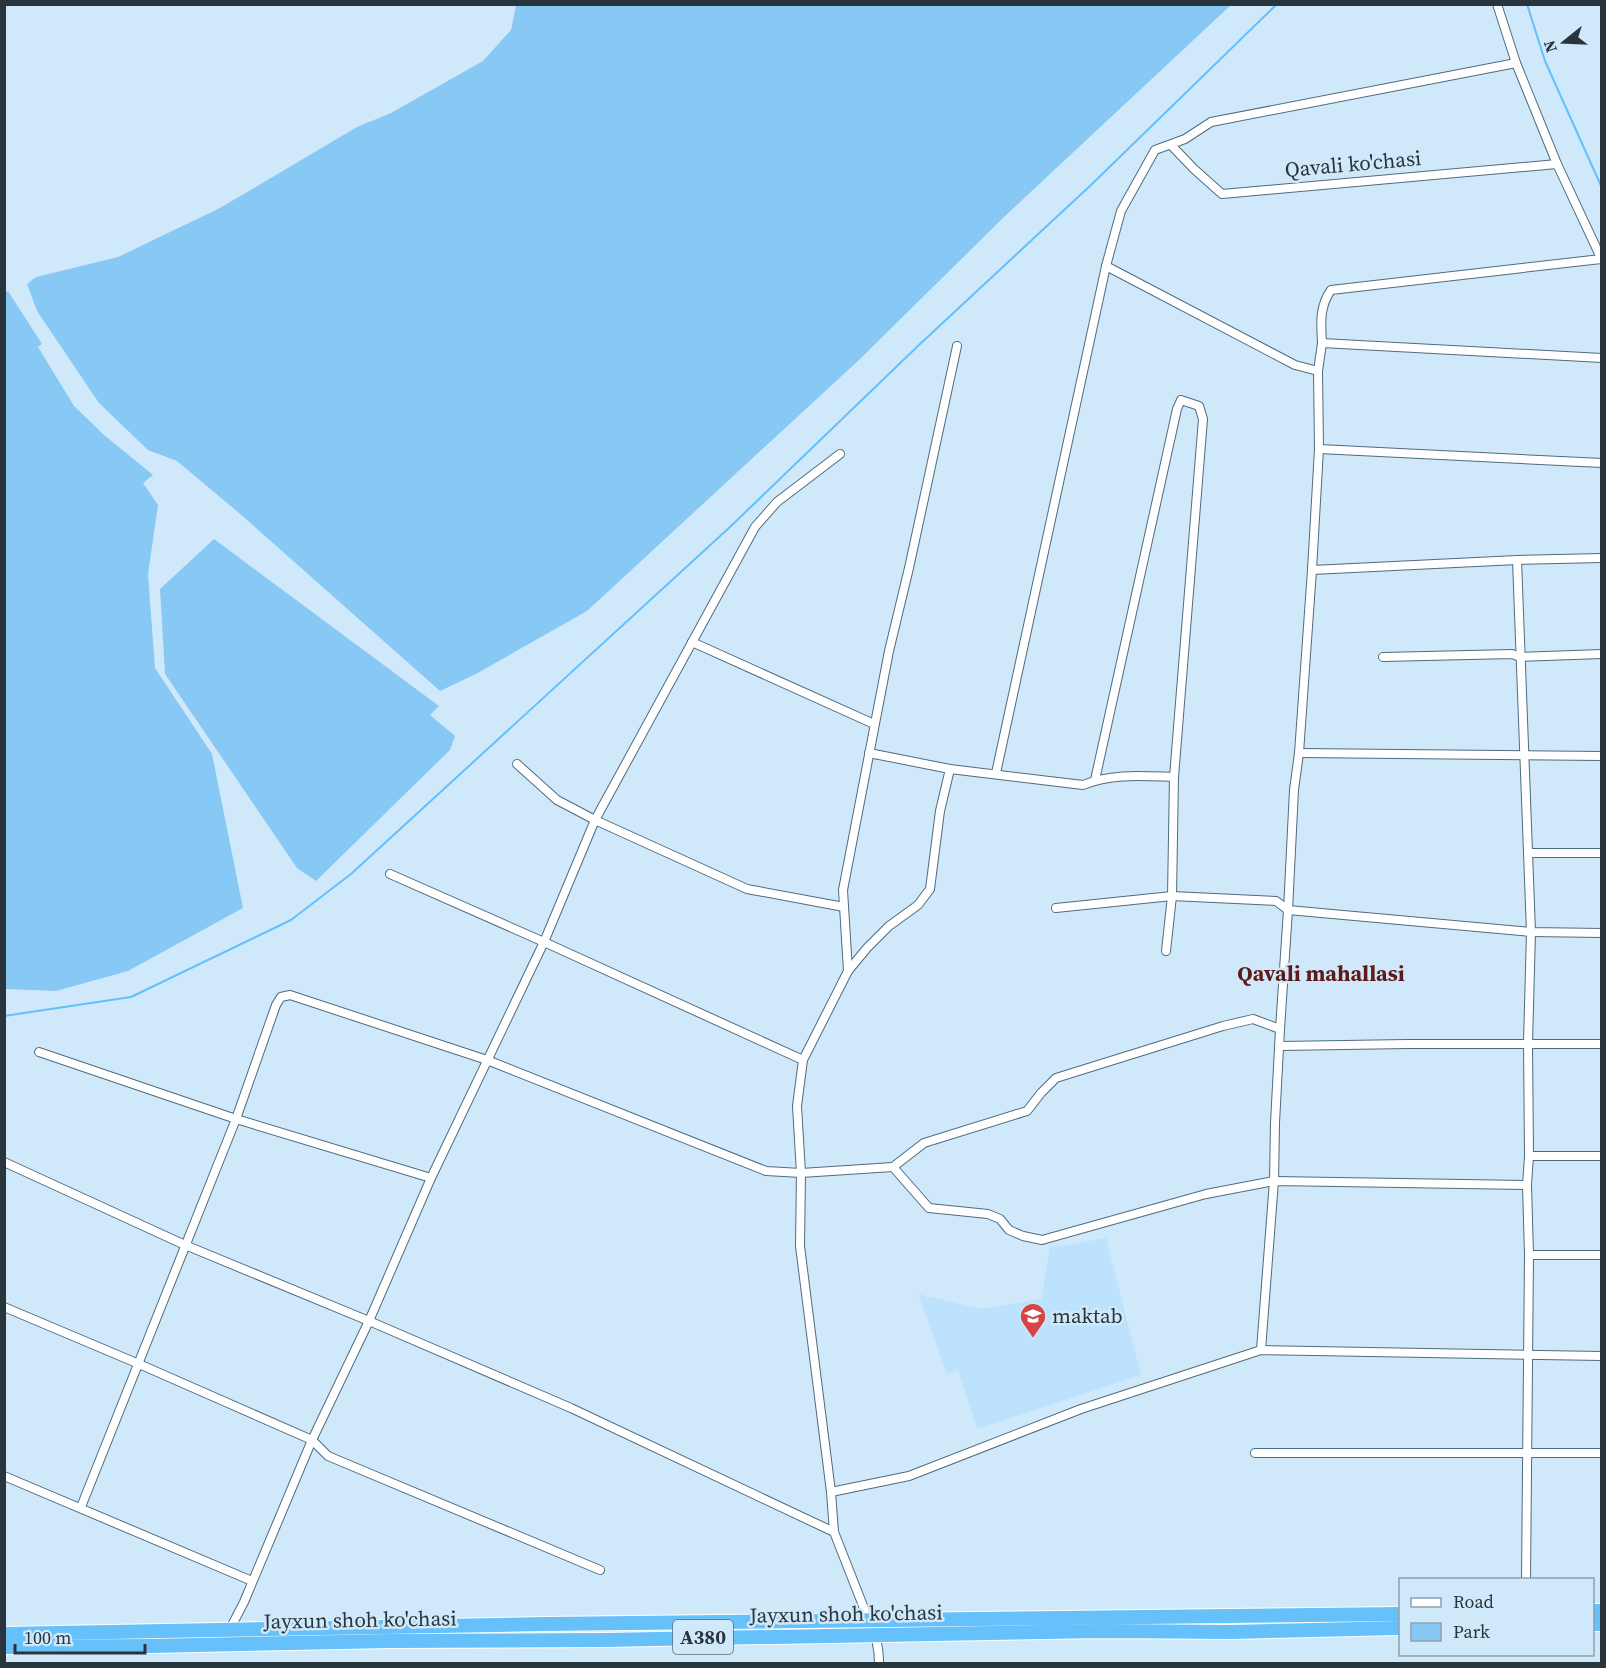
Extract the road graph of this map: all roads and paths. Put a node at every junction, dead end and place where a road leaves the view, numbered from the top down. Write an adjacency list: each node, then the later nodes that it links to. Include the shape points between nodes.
1 (1497, 4): 2 (street)
2 (1516, 63): 3 (street, via 1210,122); 4 (street)
3 (1171, 145): 4 (street, Qavali ko'chasi, via 1222,194); 6 (street, via 1155,150 1121,211)
4 (1557, 164): 5 (street)
5 (1601, 259): 7 (street, via 1331,290 1321,317)
6 (1106, 266): 10 (street, via 1295,365); 28 (street)
7 (1322, 343): 9 (street); 10 (street)
8 (957, 346): 21 (street)
9 (1602, 358)
10 (1318, 371): 11 (street)
11 (1319, 449): 13 (street); 16 (street)
12 (840, 454): 17 (street, via 777,502 755,527)
13 (1602, 463)
14 (1602, 558): 15 (street)
15 (1517, 560): 16 (street); 20 (street)
16 (1312, 570): 23 (street)
17 (692, 642): 21 (street); 31 (street)
18 (1602, 654): 20 (street)
19 (1383, 657): 20 (street)
20 (1520, 657): 24 (street)
21 (874, 724): 22 (street)
22 (869, 753): 27 (street); 36 (street, via 843,890)
23 (1299, 753): 24 (street); 38 (street)
24 (1524, 756): 25 (street); 32 (street)
25 (1602, 756)
26 (517, 764): 31 (street, via 557,800)
27 (950, 769): 28 (street); 43 (street, via 930,889)
28 (996, 773): 30 (street, via 1083,785)
29 (1174, 777): 30 (street); 30 (street, via 1203,419 1199,406 1181,400); 35 (street)
30 (1095, 780)
31 (595, 820): 36 (street, via 747,889); 41 (street)
32 (1528, 853): 33 (street); 39 (street)
33 (1602, 853)
34 (390, 874): 41 (street)
35 (1172, 897): 37 (street); 38 (street, via 1276,901); 42 (street)
36 (844, 907): 43 (street)
37 (1056, 909)
38 (1288, 910): 39 (street); 44 (street)
39 (1531, 932): 40 (street); 45 (street)
40 (1602, 933)
41 (544, 942): 49 (street); 50 (street)
42 (1166, 951)
43 (848, 971): 50 (street)
44 (1280, 1029): 47 (street); 55 (street, via 1253,1019 1056,1078 1027,1111 924,1143)
45 (1528, 1043): 46 (street); 47 (street); 52 (street)
46 (1602, 1044)
47 (1280, 1047): 58 (street)
48 (39, 1052): 51 (street)
49 (486, 1060): 51 (street, via 290,995 281,997); 56 (street, via 766,1171); 57 (street)
50 (803, 1060): 56 (street, via 796,1106)
51 (236, 1119): 57 (street); 60 (street)
52 (1529, 1156): 53 (street); 59 (street)
53 (1602, 1156)
54 (4, 1162): 60 (street)
55 (893, 1167): 56 (street); 58 (street, via 929,1208 988,1214 1009,1230 1042,1240 1206,1194)
56 (801, 1173): 74 (street, via 800,1246)
57 (430, 1178): 64 (street)
58 (1274, 1181): 59 (street); 65 (street)
59 (1527, 1185): 61 (street)
60 (185, 1245): 64 (street); 68 (street)
61 (1529, 1255): 62 (street); 66 (street)
62 (1602, 1255)
63 (4, 1307): 68 (street)
64 (369, 1321): 69 (street); 76 (street, via 571,1408)
65 (1261, 1350): 66 (street); 74 (street, via 1081,1409 909,1476)
66 (1527, 1356): 67 (street); 71 (street)
67 (1602, 1356)
68 (139, 1364): 69 (street); 75 (street)
69 (312, 1440): 77 (street, via 328,1456); 79 (street)
70 (1255, 1453): 71 (street)
71 (1526, 1453): 72 (street); 78 (street)
72 (1602, 1454)
73 (4, 1476): 75 (street)
74 (831, 1492): 76 (street)
75 (81, 1507): 79 (street)
76 (834, 1532): 81 (street)
77 (600, 1570)
78 (1526, 1578)
79 (252, 1581): 83 (street)
80 (1399, 1614): 81 (highway, Jayxun shoh ko'chasi / A380)
81 (869, 1621): 83 (highway, Jayxun shoh ko'chasi / A380); 85 (street)
82 (1399, 1628): 85 (highway, Jayxun shoh ko'chasi / A380)
83 (230, 1629): 84 (highway, Jayxun shoh ko'chasi / A380)
84 (4, 1634)
85 (875, 1634): 86 (highway, Jayxun shoh ko'chasi / A380); 87 (street)
86 (4, 1647)
87 (879, 1664)

